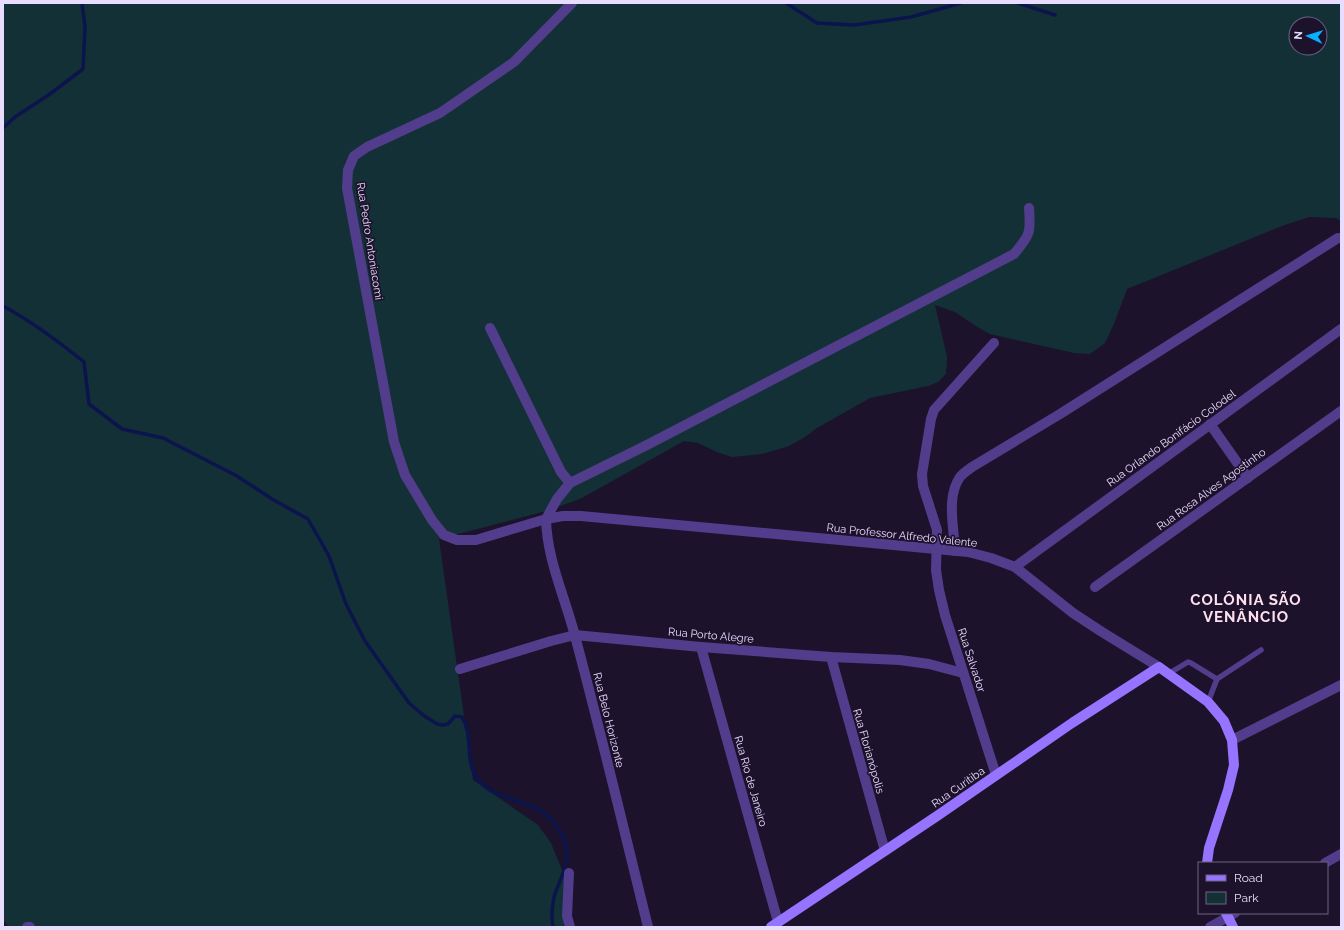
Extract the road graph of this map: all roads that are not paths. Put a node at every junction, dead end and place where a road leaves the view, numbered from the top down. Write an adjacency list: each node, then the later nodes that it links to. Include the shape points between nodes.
1 (572, 3): 11 (street, Rua Pedro Antoniacomi, via 514,62 440,113 367,147 354,156 348,170 347,188 394,442 405,475 432,520 444,535 457,540 476,540)
2 (1029, 208): 10 (street, via 1031,224 1028,237 1014,254)
3 (1338, 238): 13 (street, via 1067,410 972,467 961,476 954,487 952,501)
4 (490, 328): 10 (street, via 561,472)
5 (1341, 328): 8 (street, Rua Orlando Bonifácio Colodel)
6 (994, 343): 12 (street, Rua Salvador, via 934,410 931,419 922,474 923,486 937,530)
7 (1341, 411): 9 (street, Rua Rosa Alves Agostinho)
8 (1210, 424): 9 (street); 14 (street, Rua Orlando Bonifácio Colodel)
9 (1248, 478): 15 (street, Rua Rosa Alves Agostinho)
10 (570, 483): 11 (street)
11 (546, 519): 12 (street, Rua Professor Alfredo Valente, via 581,516); 16 (street, Rua Belo Horizonte, via 549,552)
12 (937, 550): 13 (street, Rua Professor Alfredo Valente); 22 (street, Rua Salvador, via 938,590)
13 (955, 551): 14 (street, Rua Professor Alfredo Valente, via 991,558)
14 (1015, 567): 20 (street, Rua Professor Alfredo Valente, via 1073,613)
15 (1095, 587)
16 (575, 635): 17 (street, Rua Porto Alegre); 21 (street, Rua Porto Alegre); 37 (street, Rua Belo Horizonte)
17 (701, 647): 19 (street, Rua Porto Alegre); 35 (street, Rua Rio de Janeiro)
18 (1261, 650): 24 (lane)
19 (830, 657): 22 (street, Rua Porto Alegre, via 900,660); 29 (street, Rua Florianópolis)
20 (1159, 667): 23 (street, Rua Professor Alfredo Valente); 28 (street, Rua Curitiba)
21 (460, 669)
22 (963, 673): 28 (street, Rua Salvador)
23 (1168, 674): 24 (lane, via 1188,662); 26 (street, Rua Professor Alfredo Valente)
24 (1217, 679): 26 (lane)
25 (1341, 685): 27 (street)
26 (1208, 702): 27 (street, Rua Professor Alfredo Valente, via 1224,722)
27 (1232, 740): 31 (street, Rua Professor Alfredo Valente, via 1234,765)
28 (996, 775): 29 (street, Rua Curitiba)
29 (885, 851): 35 (street, Rua Curitiba)
30 (1341, 854): 32 (street)
31 (1207, 862)
32 (1327, 862)
33 (569, 873): 36 (street, via 567,916)
34 (1230, 914): 38 (street); 39 (street)
35 (775, 925)
36 (570, 927)
37 (648, 927)
38 (1210, 927)
39 (1233, 927)

